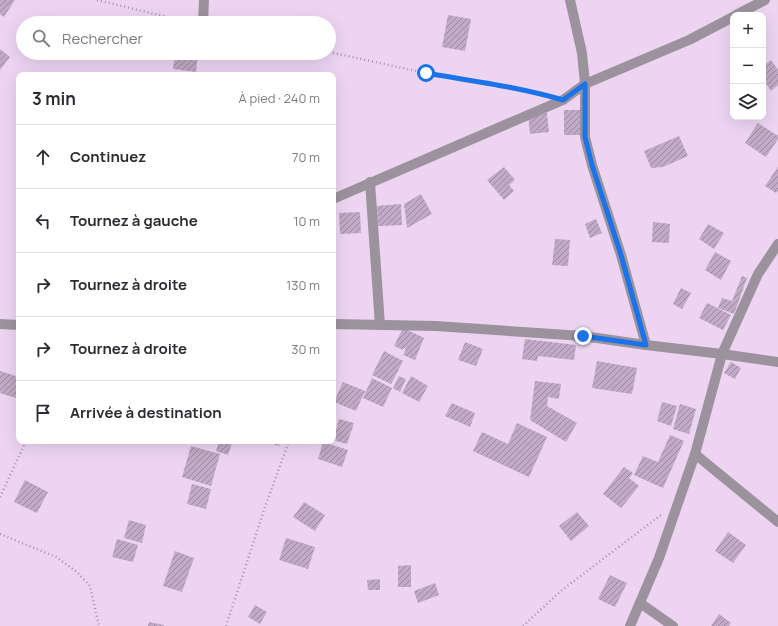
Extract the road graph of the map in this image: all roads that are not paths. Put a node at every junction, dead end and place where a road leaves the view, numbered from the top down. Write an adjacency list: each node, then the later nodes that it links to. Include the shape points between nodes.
1 (204, 0): 5 (street)
2 (570, 0): 7 (street, via 582,53)
3 (765, 0): 4 (street)
4 (742, 12)
5 (203, 16)
6 (730, 19): 7 (street, via 689,40)
7 (585, 84): 8 (street, via 563,100); 15 (street, via 585,137)
8 (370, 182): 9 (street); 14 (street)
9 (336, 198)
10 (778, 244): 16 (street, via 758,274)
11 (0, 324): 13 (street)
12 (336, 324): 14 (street)
13 (16, 325)
14 (380, 325): 15 (street, via 436,326 583,336)
15 (646, 345): 16 (street)
16 (722, 354): 17 (street); 18 (street)
17 (778, 362)
18 (694, 454): 19 (street); 20 (street, via 659,558)
19 (778, 522)
20 (640, 603): 21 (street); 22 (street)
21 (630, 626)
22 (673, 626)

